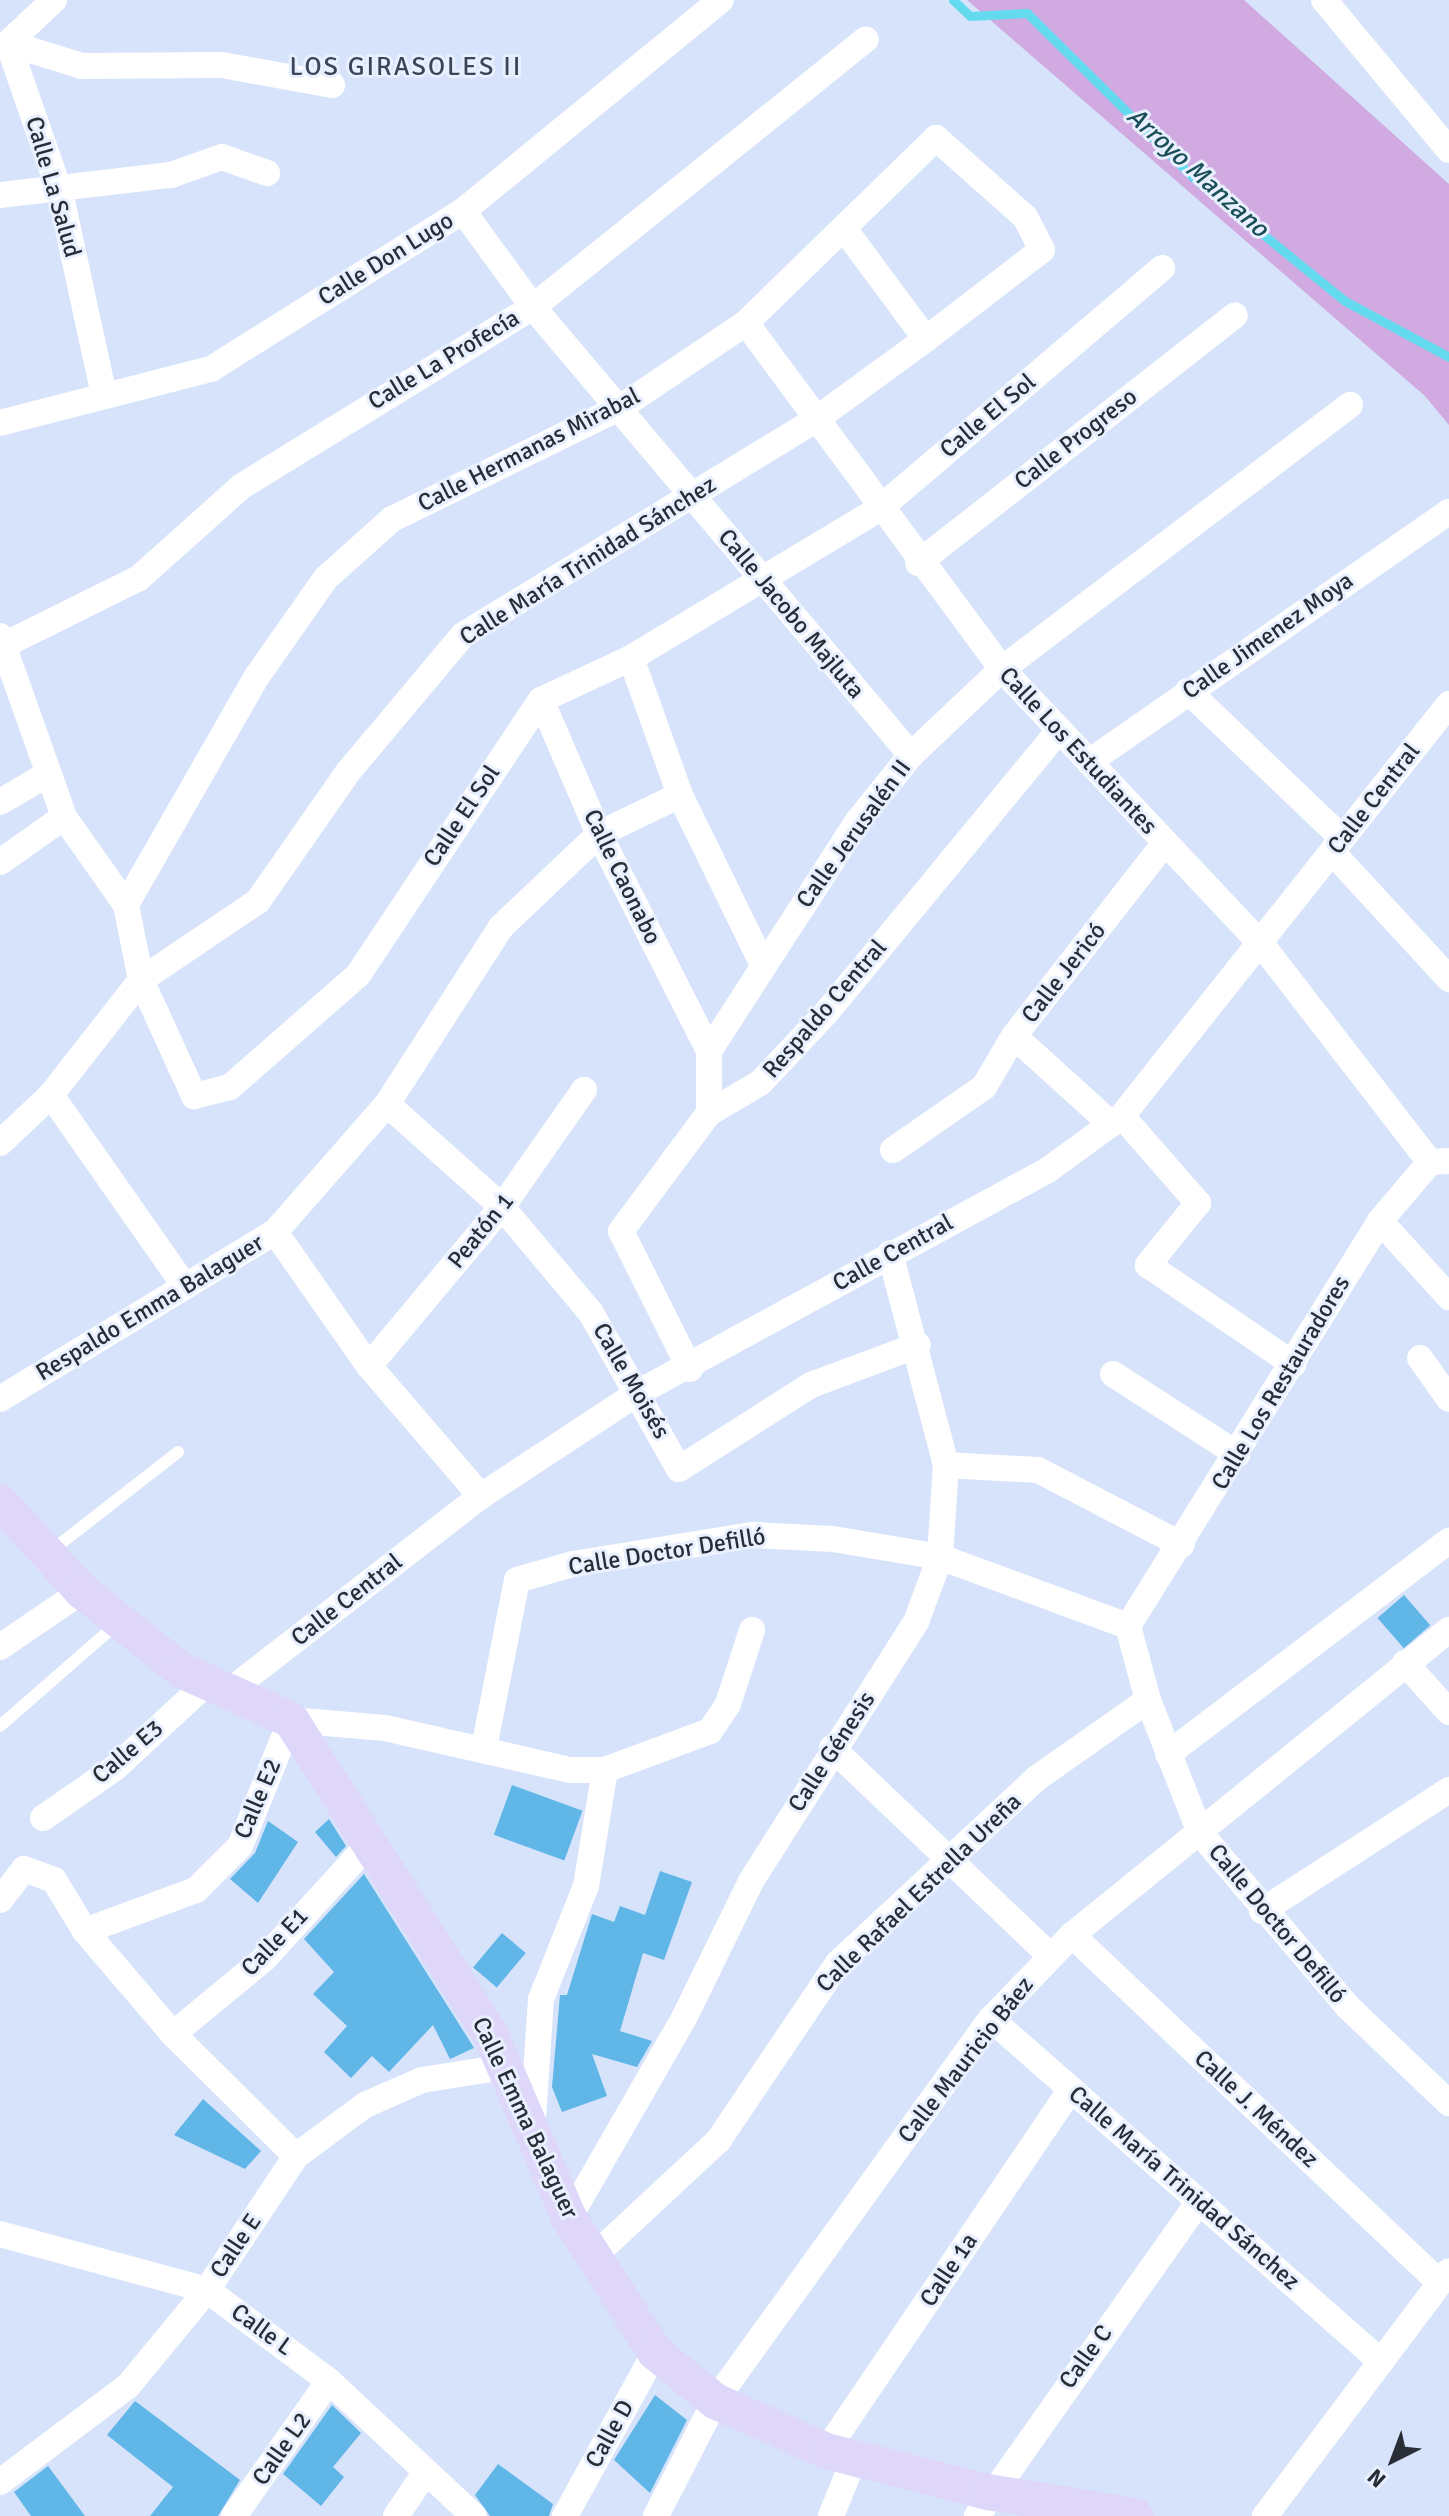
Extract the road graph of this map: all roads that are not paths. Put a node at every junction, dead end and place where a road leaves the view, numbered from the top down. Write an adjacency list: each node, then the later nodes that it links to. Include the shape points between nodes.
1 (54, 0): 5 (street)
2 (721, 0): 11 (street, Calle Don Lugo)
3 (1324, 0): 7 (street)
4 (866, 39): 15 (street, Calle La Profecía)
5 (8, 43): 6 (street, via 82,66 222,65); 9 (street, Calle La Salud)
6 (332, 85)
7 (1449, 150)
8 (267, 173): 9 (street, via 222,157 171,175)
9 (60, 192): 10 (street); 19 (street, Calle La Salud)
10 (0, 195)
11 (463, 211): 15 (street, Calle Jacobo Majluta); 19 (street, Calle Don Lugo, via 211,369)
12 (845, 230): 13 (street, Calle Hermanas Mirabal, via 936,138 1025,217); 17 (street, Calle Hermanas Mirabal); 18 (street)
13 (1042, 250): 18 (street, Calle María Trinidad Sánchez)
14 (1162, 268): 25 (street, Calle El Sol)
15 (533, 307): 21 (street, Calle Jacobo Majluta); 29 (street, Calle La Profecía, via 242,486 139,578)
16 (1235, 315): 27 (street, Calle Progreso)
17 (746, 323): 21 (street, Calle Hermanas Mirabal); 22 (street, Calle Los Estudiantes)
18 (926, 339): 22 (street, Calle María Trinidad Sánchez)
19 (104, 395): 23 (street, Calle Don Lugo)
20 (1350, 405): 31 (street, Calle Jerusalén II)
21 (621, 407): 24 (street, Calle Jacobo Majluta); 46 (street, Calle Hermanas Mirabal, via 392,519 326,578 257,676)
22 (815, 420): 24 (street, Calle María Trinidad Sánchez); 25 (street, Calle Los Estudiantes)
23 (0, 423)
24 (692, 495): 28 (street, Calle Jacobo Majluta); 50 (street, Calle María Trinidad Sánchez, via 463,635 348,772 258,901)
25 (879, 509): 27 (street, Calle Los Estudiantes); 28 (street, Calle El Sol)
26 (1449, 512): 32 (street, Calle Jimenez Moya)
27 (918, 563): 31 (street, Calle Los Estudiantes)
28 (761, 583): 30 (street, Calle El Sol); 36 (street, Calle Jacobo Majluta)
29 (2, 642): 38 (street, Calle El Sol)
30 (631, 658): 33 (street, Calle El Sol); 39 (street)
31 (1002, 669): 35 (street, Calle Los Estudiantes); 36 (street, Calle Jerusalén II)
32 (1188, 691): 37 (street, Calle Jimenez Moya); 44 (street)
33 (541, 700): 42 (street, Calle Caonabo); 50 (street, Calle El Sol, via 358,975 230,1087 194,1096)
34 (1449, 704): 44 (street, Calle Central)
35 (1059, 730): 37 (street, Calle Los Estudiantes); 56 (street, Respaldo Central, via 826,1013 760,1083)
36 (911, 755): 48 (street, Calle Jerusalén II, via 857,822)
37 (1089, 762): 43 (street, Calle Los Estudiantes)
38 (46, 775): 40 (street); 41 (street, Calle El Sol)
39 (680, 795): 42 (street, Respaldo Emma Balaguer); 48 (street)
40 (0, 802)
41 (64, 817): 45 (street); 46 (street, Calle El Sol)
42 (599, 834): 52 (street, Calle Caonabo); 55 (street, Respaldo Emma Balaguer, via 501,927)
43 (1164, 844): 47 (street, Calle Los Estudiantes); 51 (street, Calle Jericó)
44 (1337, 845): 47 (street, Calle Central); 49 (street)
45 (0, 862)
46 (126, 905): 50 (street, Calle El Sol)
47 (1262, 945): 57 (street, Calle Central); 60 (street, Calle Los Estudiantes)
48 (763, 965): 52 (street, Calle Jerusalén II)
49 (1449, 979)
50 (141, 980): 54 (street, Calle María Trinidad Sánchez)
51 (1014, 1036): 57 (street, Calle Jericó); 59 (street, via 984,1087)
52 (709, 1051): 56 (street)
53 (584, 1090): 61 (street, Peatón 1)
54 (51, 1095): 58 (street, Calle María Trinidad Sánchez); 65 (street)
55 (387, 1104): 61 (street, Calle Moisés); 63 (street, Respaldo Emma Balaguer)
56 (709, 1113): 71 (street, Respaldo Central, via 621,1231)
57 (1117, 1120): 64 (street, Calle Central, via 1048,1170); 69 (street, Calle Jericó, via 1198,1203 1148,1255 1148,1265)
58 (0, 1143)
59 (893, 1150)
60 (1440, 1162): 62 (street, Calle Los Restauradores)
61 (502, 1207): 70 (street, Peatón 1); 73 (street, Calle Moisés, via 591,1313)
62 (1380, 1221): 66 (street); 69 (street, Calle Los Restauradores)
63 (275, 1232): 65 (street, Respaldo Emma Balaguer); 70 (street)
64 (890, 1253): 67 (street, Calle Génesis); 71 (street, Calle Central)
65 (184, 1285): 74 (street, Respaldo Emma Balaguer)
66 (1449, 1297)
67 (918, 1345): 73 (street, Calle Moisés, via 811,1385 679,1469); 78 (street, Calle Génesis)
68 (1420, 1358): 75 (street)
69 (1293, 1364): 77 (street, Calle Los Restauradores)
70 (369, 1366): 79 (street)
71 (690, 1369): 73 (street, Calle Central)
72 (1113, 1374): 77 (street)
73 (641, 1391): 79 (street, Calle Central)
74 (0, 1399)
75 (1449, 1399)
76 (178, 1452): 83 (lane)
77 (1237, 1454): 82 (street, Calle Los Restauradores)
78 (946, 1465): 82 (street, via 1038,1470); 84 (street, Calle Génesis)
79 (481, 1496): 92 (street, Calle Central)
80 (3, 1514): 83 (street, Calle Emma Balaguer)
81 (1449, 1541): 99 (street)
82 (1182, 1545): 87 (street, Calle Los Restauradores)
83 (46, 1555): 85 (street, Calle Emma Balaguer)
84 (940, 1557): 87 (street, Calle Doctor Defilló); 97 (street, Calle Doctor Defilló, via 752,1535 517,1580); 98 (street, Calle Génesis, via 916,1622)
85 (82, 1591): 86 (street, Calle Emma Balaguer); 90 (street)
86 (120, 1622): 92 (street, Calle Emma Balaguer, via 181,1670); 96 (lane)
87 (1128, 1626): 93 (street, Calle Doctor Defilló)
88 (752, 1630): 100 (street, via 728,1704 710,1731)
89 (1449, 1630): 91 (street, Calle Mauricio Báez)
90 (0, 1647)
91 (1405, 1663): 94 (street); 103 (street, Calle Mauricio Báez)
92 (221, 1684): 95 (street, Calle Emma Balaguer); 102 (street, Calle E3)
93 (1148, 1700): 99 (street, Calle Doctor Defilló); 105 (street, Calle Rafael Estrella Ureña, via 1037,1778)
94 (1449, 1712)
95 (291, 1720): 97 (street); 104 (street, Calle Emma Balaguer); 108 (street, Calle E2, via 240,1846 196,1890)
96 (0, 1726)
97 (484, 1748): 100 (street, via 570,1770)
98 (832, 1748): 105 (street); 119 (street, Calle Génesis, via 751,1881 685,2016)
99 (1168, 1754): 103 (street, Calle Doctor Defilló)
100 (605, 1770): 116 (street, via 586,1886 541,1999)
101 (1449, 1790): 107 (street)
102 (43, 1818)
103 (1200, 1833): 107 (street, Calle Doctor Defilló); 109 (street, Calle Mauricio Báez)
104 (371, 1842): 112 (street, Calle E1, via 264,1959); 113 (street, Calle Emma Balaguer, via 490,2033)
105 (949, 1859): 110 (street); 121 (street, Calle Rafael Estrella Ureña, via 838,1963 718,2141)
106 (0, 1900): 108 (street, via 24,1869 39,1870 54,1880)
107 (1262, 1911): 115 (street, Calle Doctor Defilló, via 1347,2006)
108 (85, 1931): 112 (street)
109 (1072, 1935): 110 (street, Calle Mauricio Báez); 122 (street, Calle J. Méndez)
110 (1049, 1955): 111 (street, Calle Mauricio Báez)
111 (991, 2019): 114 (street, Calle María Trinidad Sánchez); 127 (street, Calle Mauricio Báez)
112 (173, 2034): 117 (street)
113 (504, 2067): 116 (street, Calle Emma Balaguer); 117 (street, Calle E, via 422,2080 379,2099)
114 (1071, 2089): 118 (street, Calle María Trinidad Sánchez); 128 (street, Calle 1a)
115 (1449, 2103)
116 (533, 2144): 119 (street, Calle Emma Balaguer)
117 (296, 2156): 123 (street, Calle E)
118 (1199, 2201): 125 (street, Calle María Trinidad Sánchez); 131 (street, Calle C)
119 (569, 2218): 121 (street, Calle Emma Balaguer)
120 (3, 2240): 123 (street, Calle L)
121 (593, 2257): 124 (street, Calle Emma Balaguer)
122 (1444, 2277): 125 (street)
123 (207, 2290): 126 (street, Calle L); 130 (street, Calle E, via 100,2414)
124 (655, 2352): 127 (street, Calle Emma Balaguer); 135 (street, Calle D)
125 (1377, 2358): 139 (street)
126 (329, 2381): 129 (street, Calle L); 132 (street, Calle L2)
127 (715, 2401): 128 (street, Calle Emma Balaguer); 136 (street, Calle Mauricio Báez)
128 (841, 2454): 131 (street, Calle Emma Balaguer); 137 (street, Calle 1a)
129 (425, 2473): 133 (street); 134 (street, Calle L)
130 (0, 2482)
131 (982, 2504): 138 (street, Calle Emma Balaguer)
132 (234, 2516)
133 (396, 2516)
134 (474, 2516)
135 (565, 2516)
136 (656, 2516)
137 (831, 2516)
138 (1135, 2516)
139 (1265, 2516)

